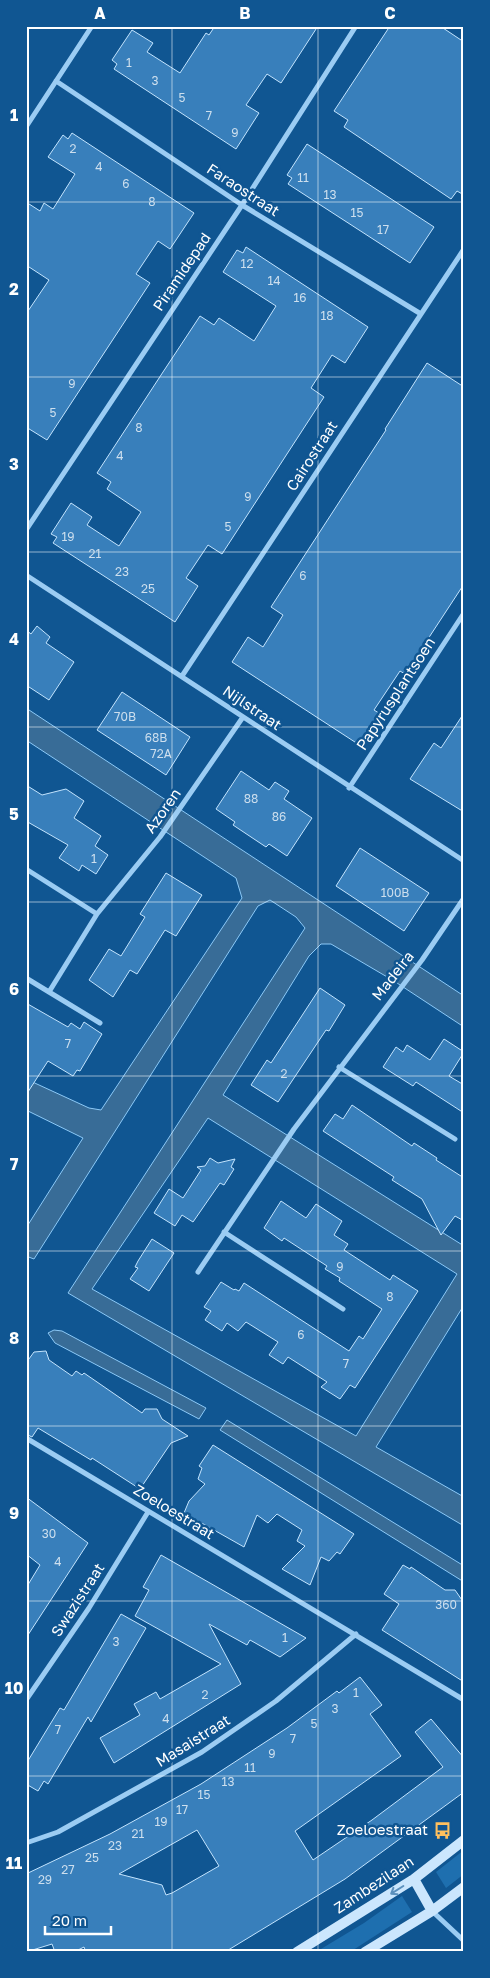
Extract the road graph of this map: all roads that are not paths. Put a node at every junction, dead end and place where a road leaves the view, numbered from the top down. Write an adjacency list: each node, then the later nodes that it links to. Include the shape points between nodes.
1 (92, 26): 3 (street)
2 (356, 26): 5 (street, Piramidepad)
3 (56, 81): 4 (street); 5 (street, Faraostraat)
4 (26, 127)
5 (242, 205): 7 (street, Faraostraat); 8 (street, Piramidepad)
6 (464, 249): 7 (street, Cairostraat)
7 (421, 314): 11 (street, Cairostraat)
8 (26, 530)
9 (26, 575): 11 (street, Nijlstraat)
10 (464, 613): 13 (street, Papyrusplantsoen)
11 (182, 676): 12 (street, Nijlstraat)
12 (243, 717): 13 (street, Nijlstraat); 17 (street, Azoren, via 160,837)
13 (349, 788): 14 (street, Nijlstraat)
14 (464, 862)
15 (26, 869): 17 (street)
16 (464, 898): 21 (street, Madeira, via 422,960)
17 (97, 914): 19 (street, Azoren)
18 (26, 978): 19 (street)
19 (49, 992): 20 (street)
20 (100, 1023)
21 (339, 1067): 22 (street); 23 (street, Madeira)
22 (455, 1139)
23 (224, 1232): 24 (street, Madeira); 25 (street)
24 (198, 1272)
25 (343, 1309)
26 (26, 1438): 27 (street, Zoeloestraat)
27 (148, 1512): 28 (street, Zoeloestraat); 29 (street, Swazistraat)
28 (356, 1634): 30 (street, Zoeloestraat); 32 (street, Masaistraat, via 276,1701 202,1752 58,1832)
29 (26, 1700)
30 (464, 1700)
31 (464, 1840): 33 (street, Zambezilaan)
32 (26, 1843)
33 (414, 1879): 35 (street); 37 (street, Zambezilaan, one-way to 37)
34 (464, 1887): 35 (street)
35 (432, 1911): 36 (street); 38 (street)
36 (464, 1941)
37 (297, 1952)
38 (365, 1952)

